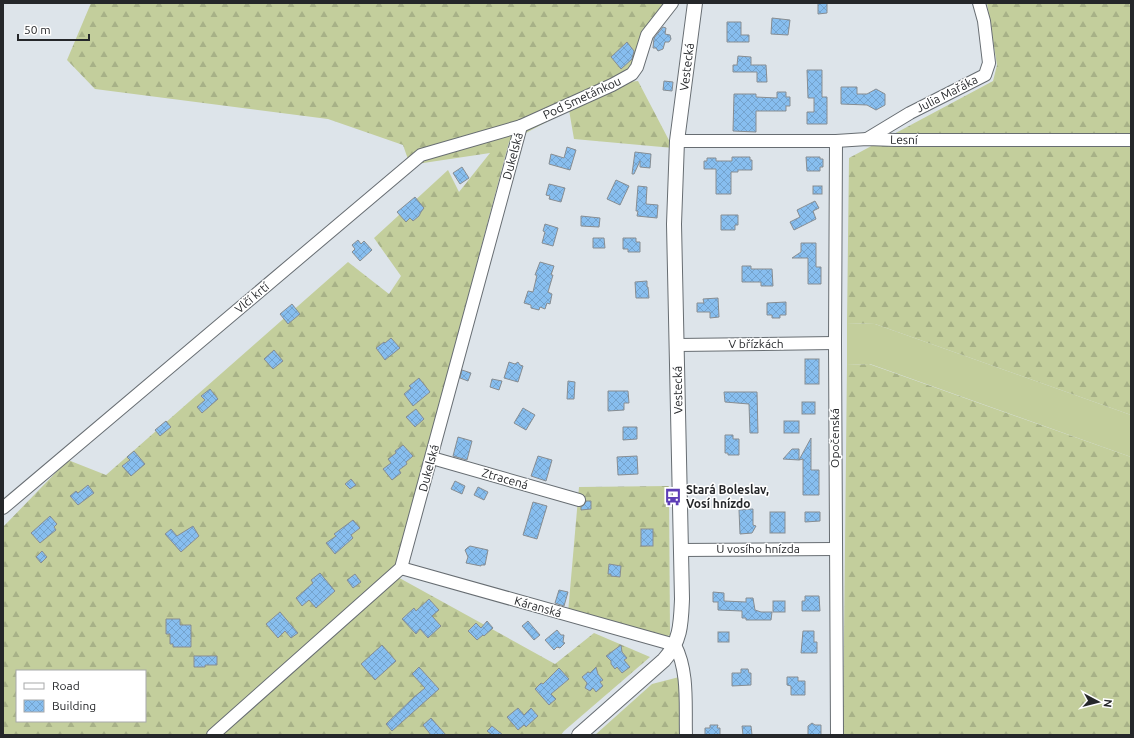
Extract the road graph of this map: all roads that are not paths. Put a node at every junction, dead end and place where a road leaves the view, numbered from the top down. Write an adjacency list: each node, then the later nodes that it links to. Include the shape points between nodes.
1 (672, 3): 5 (street, Pod Smetánkou, via 647,35 637,67 632,74)
2 (694, 3): 9 (street, Vestecká)
3 (979, 3): 4 (street, Julia Mařáka, via 990,63 985,74)
4 (894, 124): 6 (street, Julia Mařáka); 7 (street)
5 (521, 126): 13 (street, Dukelská); 15 (street, Vlčí krtí, via 421,155)
6 (867, 139): 7 (street, Lesní); 10 (street, Lesní)
7 (895, 140): 8 (street, Lesní)
8 (1131, 140)
9 (678, 141): 10 (street, Lesní); 12 (street, Vestecká, via 674,224)
10 (836, 141): 11 (street, Opočenská)
11 (835, 343): 12 (street, V břízkách); 16 (street, Opočenská)
12 (676, 345): 17 (street, Vestecká)
13 (432, 458): 14 (street, Ztracená); 18 (street, Dukelská)
14 (579, 500)
15 (3, 508)
16 (835, 549): 17 (street, U vosího hnízda); 23 (street, Opočenská)
17 (681, 550): 19 (street, Vestecká, via 681,621)
18 (401, 568): 19 (street, Káranská); 20 (street)
19 (675, 645): 21 (street, Vestecká, via 664,660); 22 (street, via 682,660)
20 (213, 735)
21 (579, 735)
22 (686, 735)
23 (837, 735)

